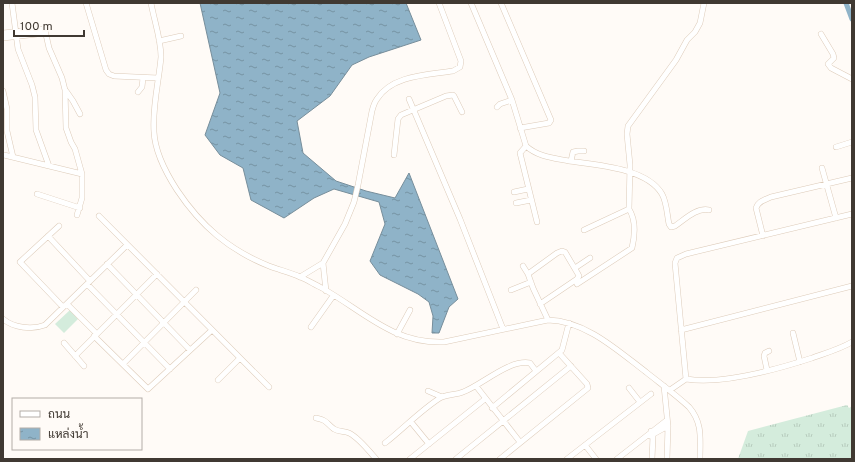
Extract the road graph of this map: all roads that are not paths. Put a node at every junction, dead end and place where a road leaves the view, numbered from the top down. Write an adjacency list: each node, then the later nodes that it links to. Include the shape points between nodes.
1 (12, 3): 9 (street)
2 (86, 3): 14 (street, via 109,74)
3 (151, 3): 13 (street)
4 (439, 3): 61 (street, via 461,61 460,67 453,71 401,80 387,88 377,99 372,111 354,202)
5 (471, 3): 22 (street)
6 (501, 3): 27 (street, via 551,120 549,123)
7 (704, 3): 38 (street, via 700,23 695,32 628,126)
8 (3, 33): 9 (street)
9 (16, 34): 12 (street); 17 (street, via 43,28); 36 (street, via 21,58 35,97 36,130)
10 (821, 34): 16 (street, via 834,58 828,66)
11 (181, 36): 13 (street)
12 (3, 38)
13 (159, 41): 15 (street, via 161,55)
14 (143, 78): 15 (street); 19 (street, via 142,87)
15 (158, 78): 67 (street, via 154,130 157,150 168,176 189,208 209,229 239,252)
16 (852, 79)
17 (65, 90): 26 (street); 39 (street, via 66,128)
18 (3, 91): 21 (street)
19 (138, 92)
20 (409, 98): 24 (street)
21 (4, 100): 34 (street)
22 (512, 100): 23 (street); 27 (street)
23 (497, 107)
24 (414, 110): 25 (street, via 453,95); 33 (street, via 401,115 398,119); 87 (street)
25 (462, 112)
26 (80, 114)
27 (520, 128): 29 (street)
28 (852, 142): 30 (street)
29 (526, 146): 35 (street, via 532,151 552,158); 42 (street, via 520,154)
30 (836, 147)
31 (584, 151): 35 (street, via 573,152)
32 (4, 155): 34 (street)
33 (394, 155)
34 (13, 157): 36 (street)
35 (571, 161): 38 (street)
36 (49, 166): 39 (street)
37 (822, 168): 41 (street)
38 (631, 172): 48 (street); 49 (street, via 650,180 662,195 671,227 698,211)
39 (82, 174): 47 (street)
40 (852, 178): 41 (street)
41 (827, 184): 53 (street); 58 (street, via 760,202 756,208)
42 (528, 189): 43 (street); 45 (street)
43 (514, 192)
44 (37, 194): 47 (street)
45 (531, 200): 46 (street); 54 (street)
46 (516, 203)
47 (80, 208): 51 (street)
48 (629, 209): 56 (street); 70 (street, via 634,226 632,248)
49 (709, 210)
50 (852, 214): 53 (street)
51 (77, 215)
52 (99, 216): 59 (street)
53 (836, 218): 58 (street)
54 (537, 222)
55 (59, 226): 57 (street)
56 (584, 230)
57 (48, 236): 68 (street); 79 (street, via 20,262)
58 (763, 236): 89 (street, via 677,258 675,263)
59 (127, 245): 62 (street); 65 (street)
60 (590, 258): 64 (street)
61 (323, 263): 67 (street); 74 (street)
62 (107, 264): 68 (street); 75 (street)
63 (523, 266): 66 (street)
64 (575, 268): 66 (street, via 562,251); 78 (street, via 578,278)
65 (157, 274): 75 (street); 77 (street)
66 (528, 274): 69 (street)
67 (300, 277): 74 (street)
68 (89, 282): 79 (street); 81 (street)
69 (531, 282): 73 (street); 78 (street)
70 (577, 284)
71 (852, 286): 89 (street)
72 (196, 290): 77 (street)
73 (511, 290)
74 (326, 291): 76 (street)
75 (137, 295): 81 (street); 84 (street)
76 (334, 296): 86 (street); 91 (street)
77 (184, 302): 84 (street); 88 (street)
78 (540, 304): 83 (street)
79 (65, 305): 82 (street, via 40,327 14,325); 92 (street)
80 (410, 310): 91 (street)
81 (116, 315): 92 (street); 95 (street)
82 (3, 319)
83 (548, 320): 85 (street); 87 (street)
84 (164, 323): 95 (street); 96 (street)
85 (569, 323): 98 (street); 111 (street, via 616,349)
86 (311, 327)
87 (503, 329): 91 (street, via 444,342 414,340)
88 (212, 330): 96 (street); 100 (street)
89 (681, 330): 108 (street)
90 (793, 333): 101 (street)
91 (397, 334)
92 (96, 335): 99 (street); 102 (street)
93 (852, 342): 101 (street, via 843,348)
94 (64, 343): 99 (street)
95 (144, 343): 102 (street); 105 (street)
96 (190, 350): 105 (street)
97 (769, 351): 106 (street, via 764,356)
98 (560, 352): 104 (street); 107 (street)
99 (75, 356): 103 (street)
100 (240, 358): 109 (street); 112 (street)
101 (800, 362): 106 (street)
102 (123, 364): 105 (street, via 148,390)
103 (84, 366)
104 (571, 366): 123 (street); 127 (street, via 588,388)
105 (170, 369)
106 (767, 370): 108 (street, via 719,379)
107 (536, 371): 110 (street, via 530,363 518,364 500,371); 120 (street)
108 (686, 379): 114 (street)
109 (218, 380)
110 (476, 386): 117 (street, via 464,392); 118 (street)
111 (664, 386): 114 (street); 122 (street)
112 (269, 387)
113 (629, 388): 119 (street)
114 (670, 390): 140 (street, via 698,419)
115 (428, 391): 117 (street)
116 (651, 394): 119 (street)
117 (442, 397): 124 (street)
118 (485, 399): 120 (street); 129 (street)
119 (640, 402): 130 (street)
120 (492, 408): 123 (street)
121 (316, 418): 131 (street, via 323,419 338,431 350,433)
122 (667, 420): 125 (street); 126 (street)
123 (503, 421): 127 (street); 133 (street)
124 (411, 422): 128 (street); 129 (street)
125 (668, 426): 126 (street); 139 (street)
126 (650, 434): 137 (street); 138 (street)
127 (520, 442): 134 (street)
128 (385, 443)
129 (429, 444): 132 (street)
130 (585, 445): 135 (street); 136 (street)
131 (376, 459)
132 (410, 459)
133 (456, 459)
134 (500, 459)
135 (567, 459)
136 (596, 459)
137 (616, 459)
138 (652, 459)
139 (667, 459)
140 (700, 459)

